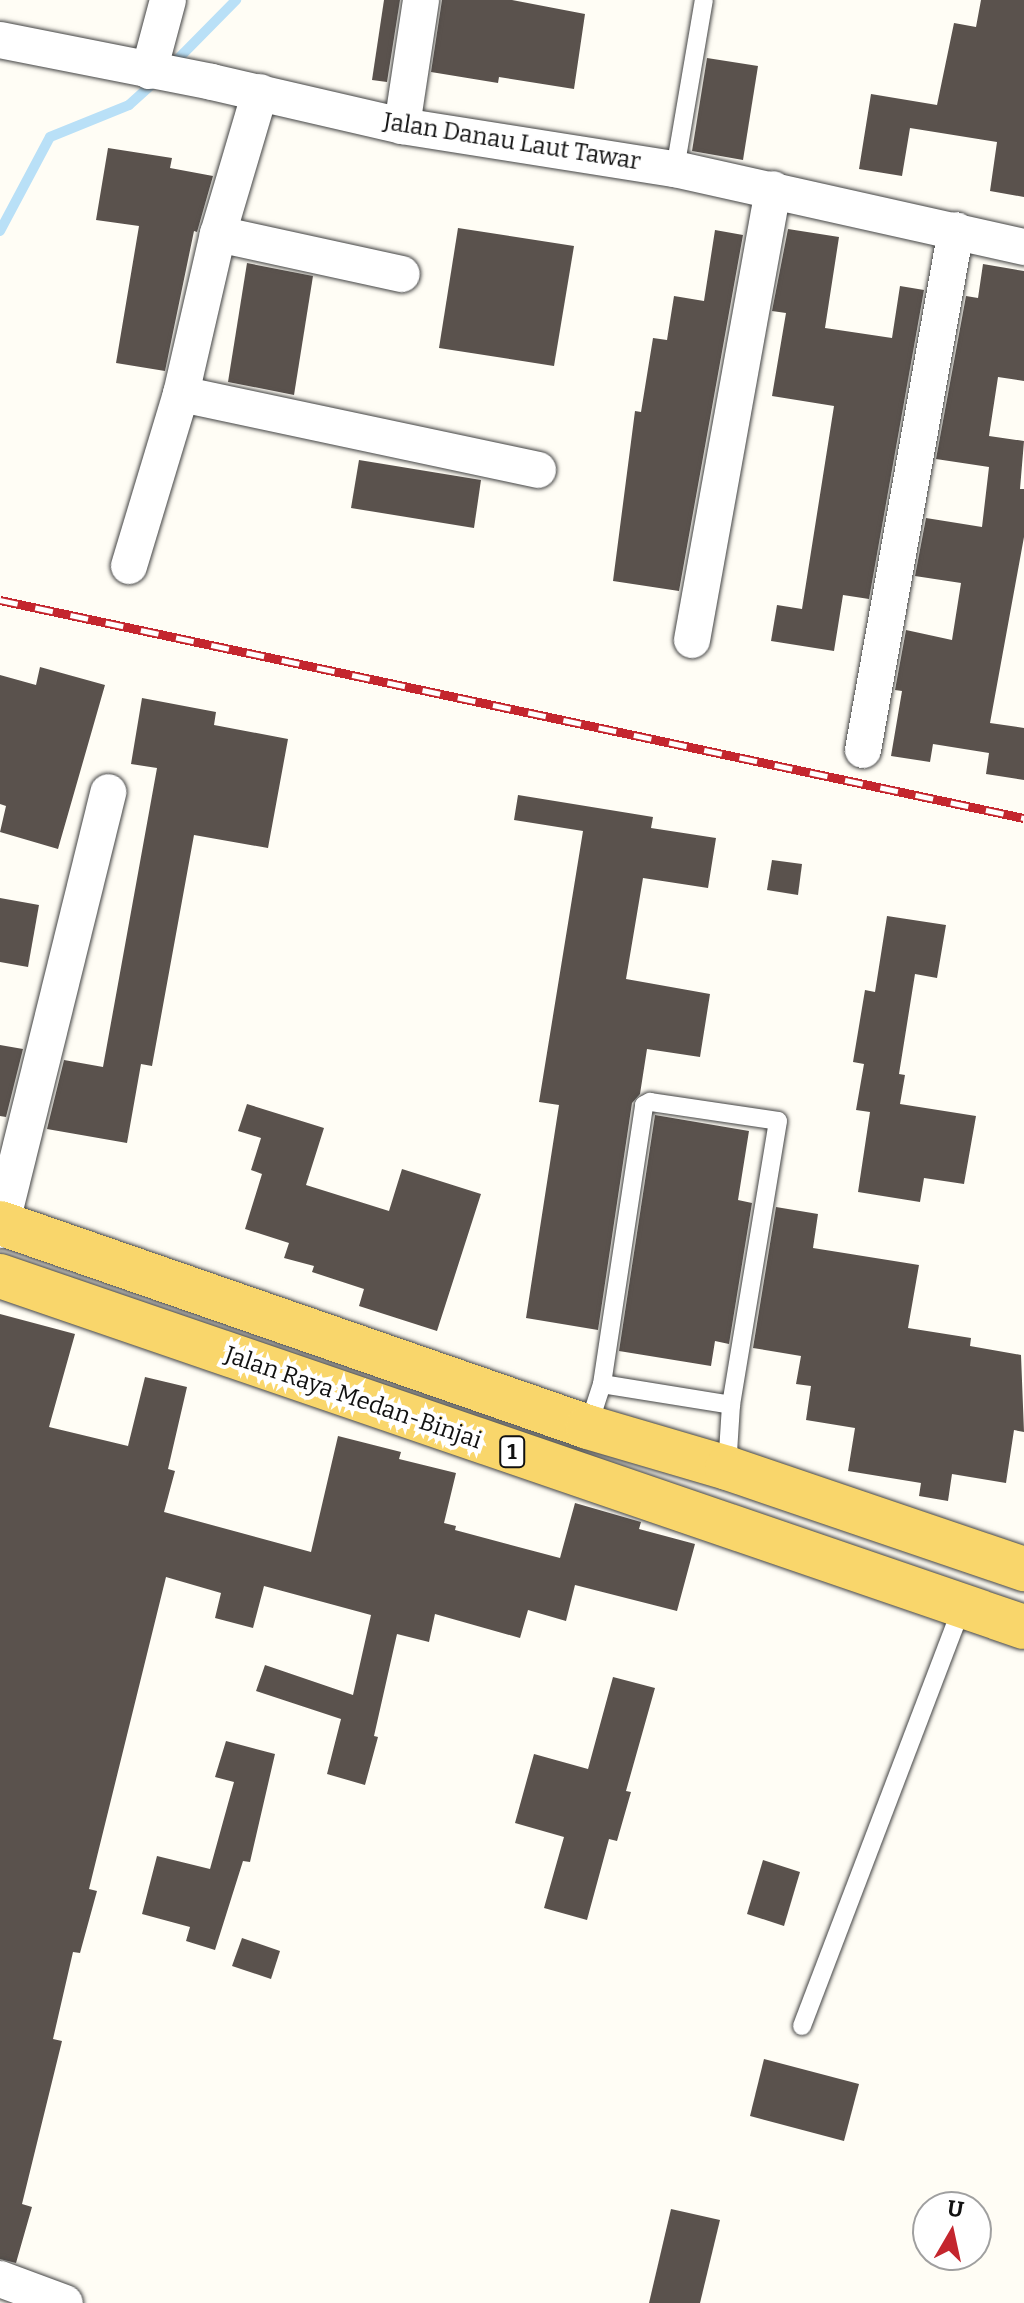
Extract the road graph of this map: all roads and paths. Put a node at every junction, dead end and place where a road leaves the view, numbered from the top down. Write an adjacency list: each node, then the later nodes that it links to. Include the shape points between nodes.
1 (168, 0): 5 (street)
2 (421, 0): 7 (street)
3 (704, 0): 8 (lane)
4 (0, 40): 5 (street, Jalan Danau Laut Tawar)
5 (154, 72): 6 (street, Jalan Danau Laut Tawar)
6 (260, 92): 7 (street, Jalan Danau Laut Tawar); 11 (street)
7 (402, 126): 8 (street, Jalan Danau Laut Tawar)
8 (675, 169): 9 (street, Jalan Danau Laut Tawar)
9 (773, 189): 10 (street, Jalan Danau Laut Tawar); 17 (street)
10 (956, 230): 12 (street, Jalan Danau Laut Tawar); 18 (street)
11 (218, 234): 13 (street); 14 (street)
12 (1024, 247)
13 (402, 274)
14 (181, 394): 15 (street); 16 (street)
15 (538, 470)
16 (129, 566)
17 (692, 640)
18 (863, 750)
19 (108, 792): 20 (street)
20 (1, 1226): 24 (main road, Jalan Raya Medan-Binjai / 1)
21 (0, 1276): 27 (main road, Jalan Raya Medan-Binjai / 1)
22 (602, 1384): 23 (lane); 23 (lane, via 644,1105 778,1121); 24 (lane)
23 (731, 1405): 25 (lane)
24 (588, 1427): 25 (main road, Jalan Raya Medan-Binjai / 1)
25 (727, 1468): 26 (main road, Jalan Raya Medan-Binjai / 1)
26 (1024, 1569)
27 (962, 1607): 28 (main road, Jalan Raya Medan-Binjai / 1); 29 (lane)
28 (1024, 1627)
29 (802, 2026)
30 (0, 2279): 31 (street)
31 (65, 2303)

